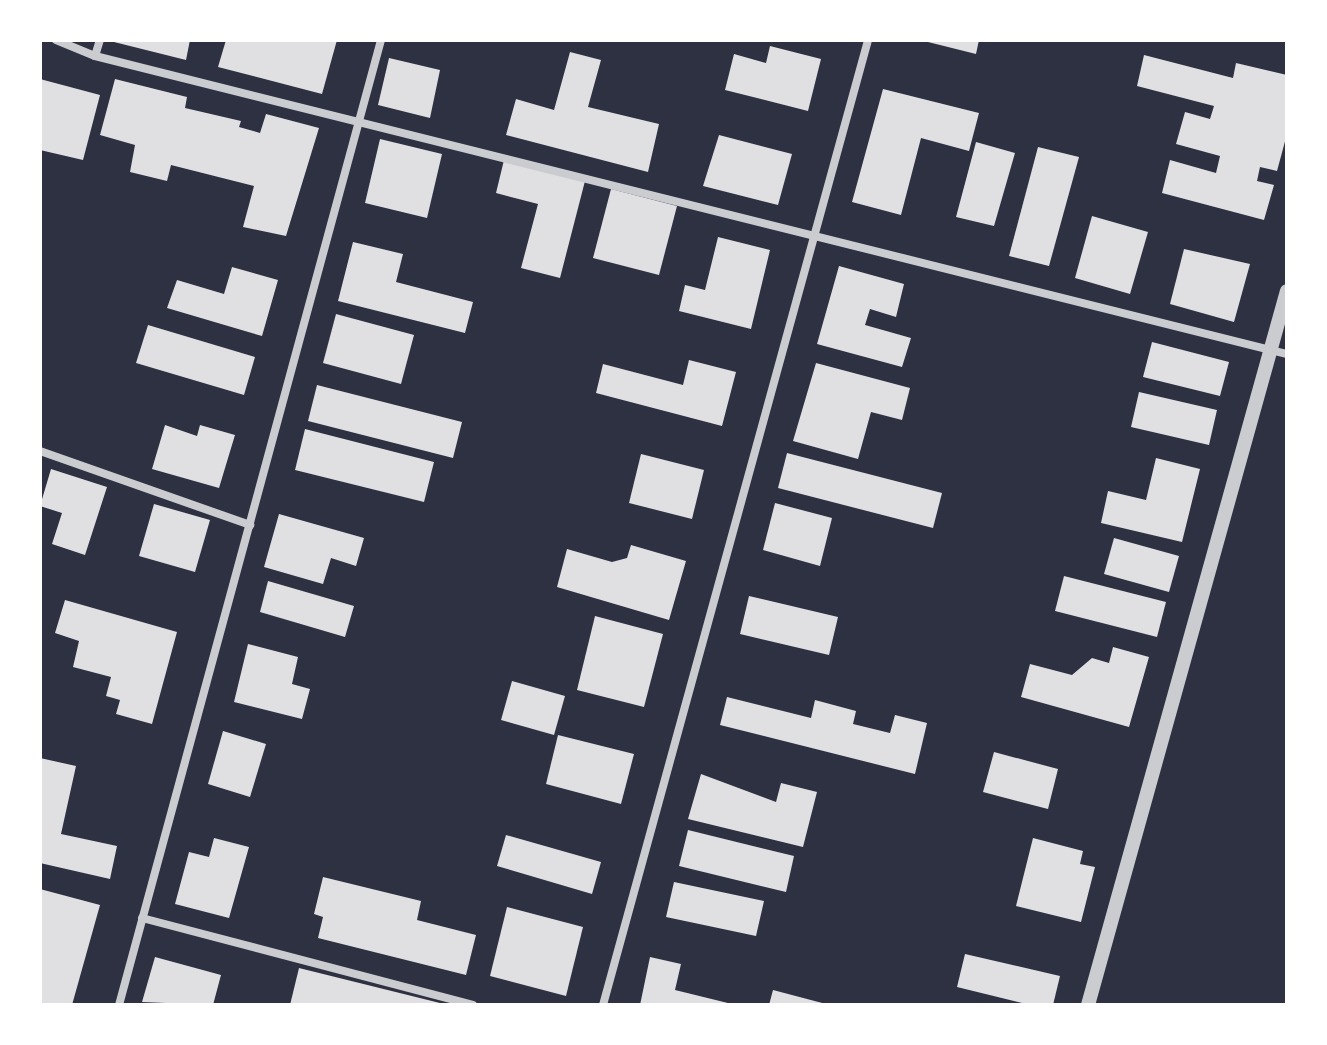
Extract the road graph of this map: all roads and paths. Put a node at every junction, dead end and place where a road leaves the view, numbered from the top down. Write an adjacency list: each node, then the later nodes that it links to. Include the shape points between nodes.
1 (56, 40): 5 (street)
2 (100, 40): 5 (street)
3 (381, 40): 6 (street)
4 (868, 40): 7 (street)
5 (95, 56): 6 (street)
6 (361, 119): 7 (street); 12 (street)
7 (816, 233): 9 (street); 16 (street)
8 (1287, 291): 9 (street)
9 (1271, 349): 10 (street); 17 (street)
10 (1287, 354)
11 (40, 451): 12 (street)
12 (250, 525): 13 (street)
13 (142, 918): 14 (street); 15 (street)
14 (119, 1005)
15 (473, 1005)
16 (603, 1005)
17 (1088, 1005)

